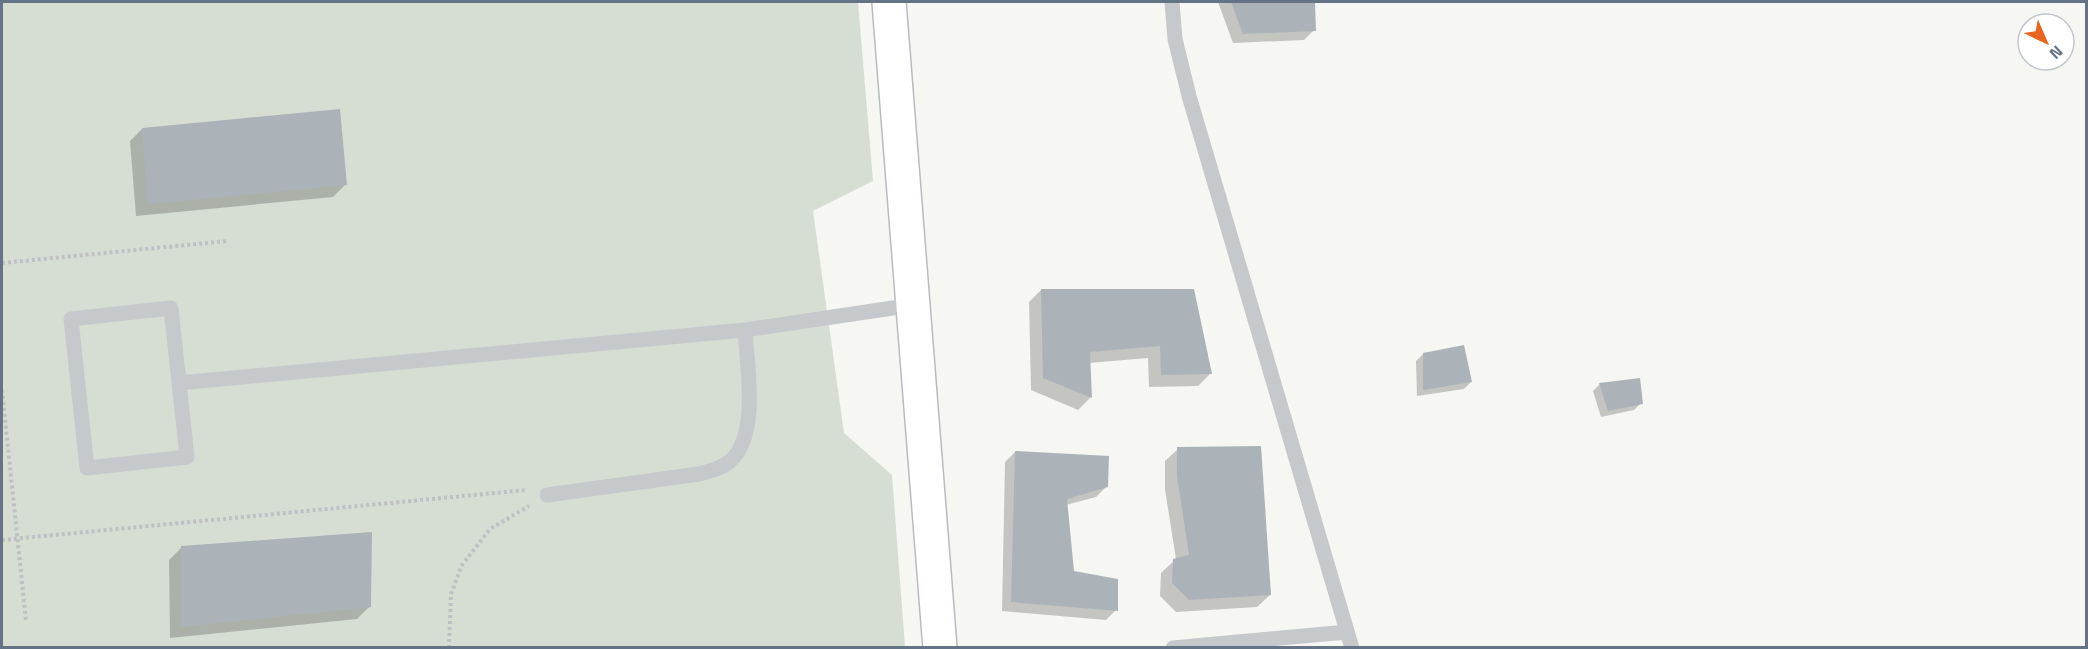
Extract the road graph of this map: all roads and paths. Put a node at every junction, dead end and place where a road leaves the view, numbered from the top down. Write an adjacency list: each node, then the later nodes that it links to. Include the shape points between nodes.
1 (889, 2): 5 (main road)
2 (1172, 2): 13 (lane, via 1175,39 1189,96)
3 (228, 241): 4 (path)
4 (2, 262)
5 (913, 305): 6 (lane); 15 (main road)
6 (745, 330): 7 (lane); 9 (lane, via 748,429 741,449 728,463 699,474)
7 (179, 383): 7 (lane, via 187,457 87,468 71,319 171,308)
8 (2, 390): 10 (path)
9 (547, 495): 10 (path, via 527,490); 14 (path, via 490,529 462,565 451,594)
10 (17, 538): 11 (path); 12 (path)
11 (2, 540)
12 (26, 621)
13 (1347, 632): 16 (lane); 17 (lane)
14 (449, 648)
15 (940, 648)
16 (1173, 648)
17 (1352, 648)

